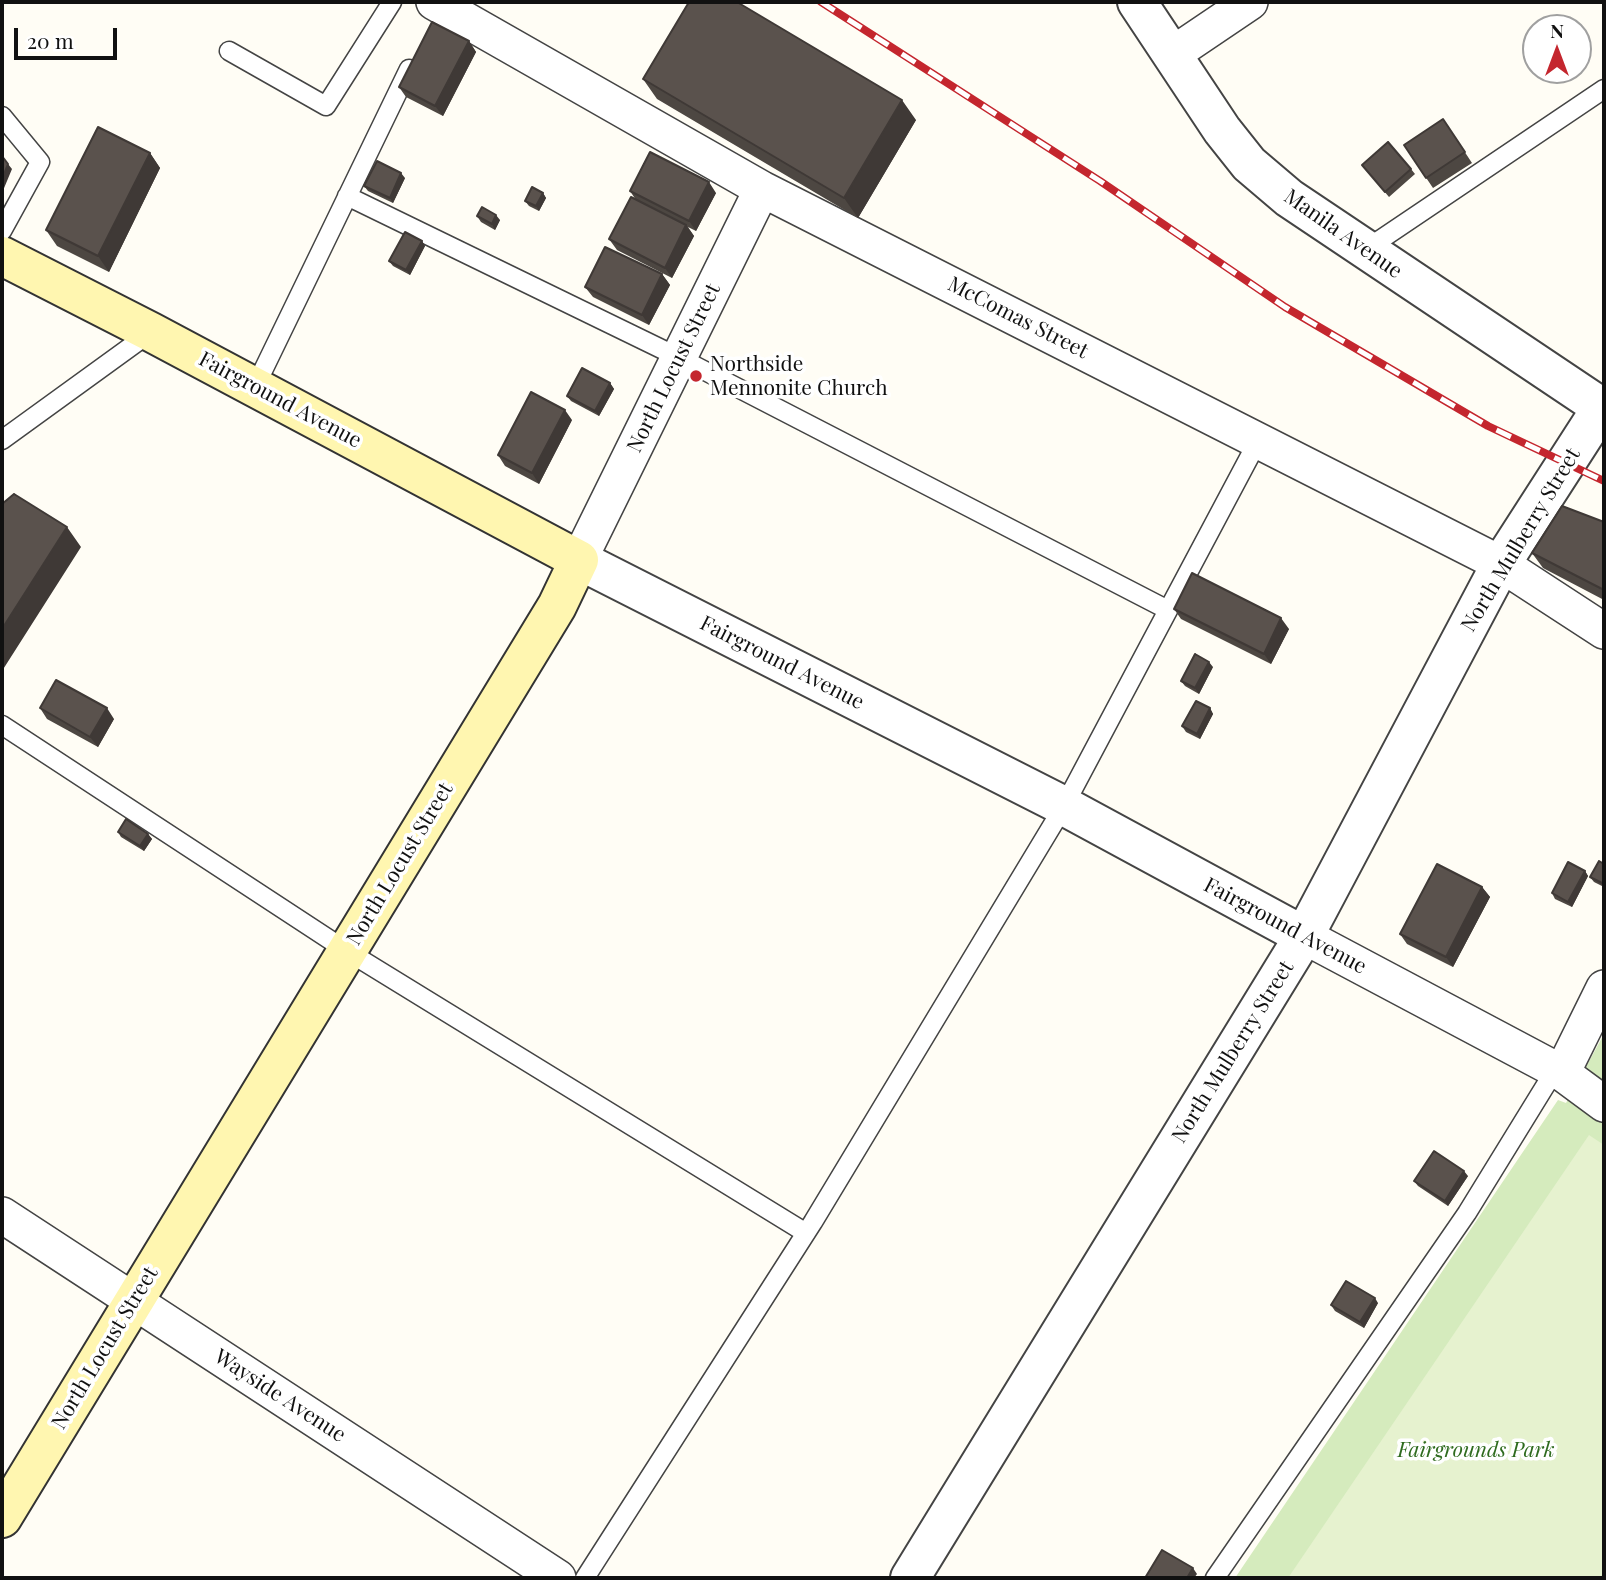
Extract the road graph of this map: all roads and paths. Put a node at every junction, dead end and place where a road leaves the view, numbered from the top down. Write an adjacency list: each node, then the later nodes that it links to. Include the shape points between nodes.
1 (392, 2): 5 (lane, via 326,106)
2 (1137, 2): 7 (street, Manila Avenue)
3 (1250, 2): 7 (street)
4 (436, 9): 10 (street, McComas Street)
5 (229, 51)
6 (417, 53): 11 (lane)
7 (1172, 54): 13 (street, Manila Avenue, via 1249,164)
8 (1604, 89): 13 (lane)
9 (2, 118): 12 (lane, via 40,162)
10 (762, 189): 15 (street, North Locust Street); 18 (street, McComas Street)
11 (347, 195): 15 (lane); 16 (lane)
12 (3, 233): 14 (main road, Fairground Avenue)
13 (1365, 250): 17 (street, Manila Avenue)
14 (151, 332): 16 (main road, Fairground Avenue); 19 (lane)
15 (680, 358): 20 (street, North Locust Street); 22 (lane)
16 (255, 387): 20 (main road, Fairground Avenue)
17 (1603, 406): 21 (street, North Mulberry Street)
18 (1259, 439): 21 (street, McComas Street); 22 (lane)
19 (2, 440)
20 (579, 560): 25 (street, Fairground Avenue); 27 (main road, North Locust Street, via 557,606)
21 (1501, 564): 23 (street, McComas Street); 26 (street, North Mulberry Street)
22 (1168, 611): 25 (lane)
23 (1604, 631)
24 (2, 725): 27 (lane)
25 (1064, 806): 26 (street, Fairground Avenue); 32 (lane)
26 (1304, 936): 29 (street, Fairground Avenue); 37 (street, North Mulberry Street)
27 (347, 951): 32 (lane); 33 (main road, North Locust Street)
28 (1604, 988): 29 (street)
29 (1559, 1072): 30 (street, Fairground Avenue); 38 (lane)
30 (1604, 1104)
31 (2, 1215): 33 (street, Wayside Avenue)
32 (806, 1233): 36 (lane)
33 (133, 1300): 34 (main road, North Locust Street); 35 (street, Wayside Avenue)
34 (2, 1518)
35 (558, 1578)
36 (585, 1578)
37 (910, 1578)
38 (1215, 1578)

